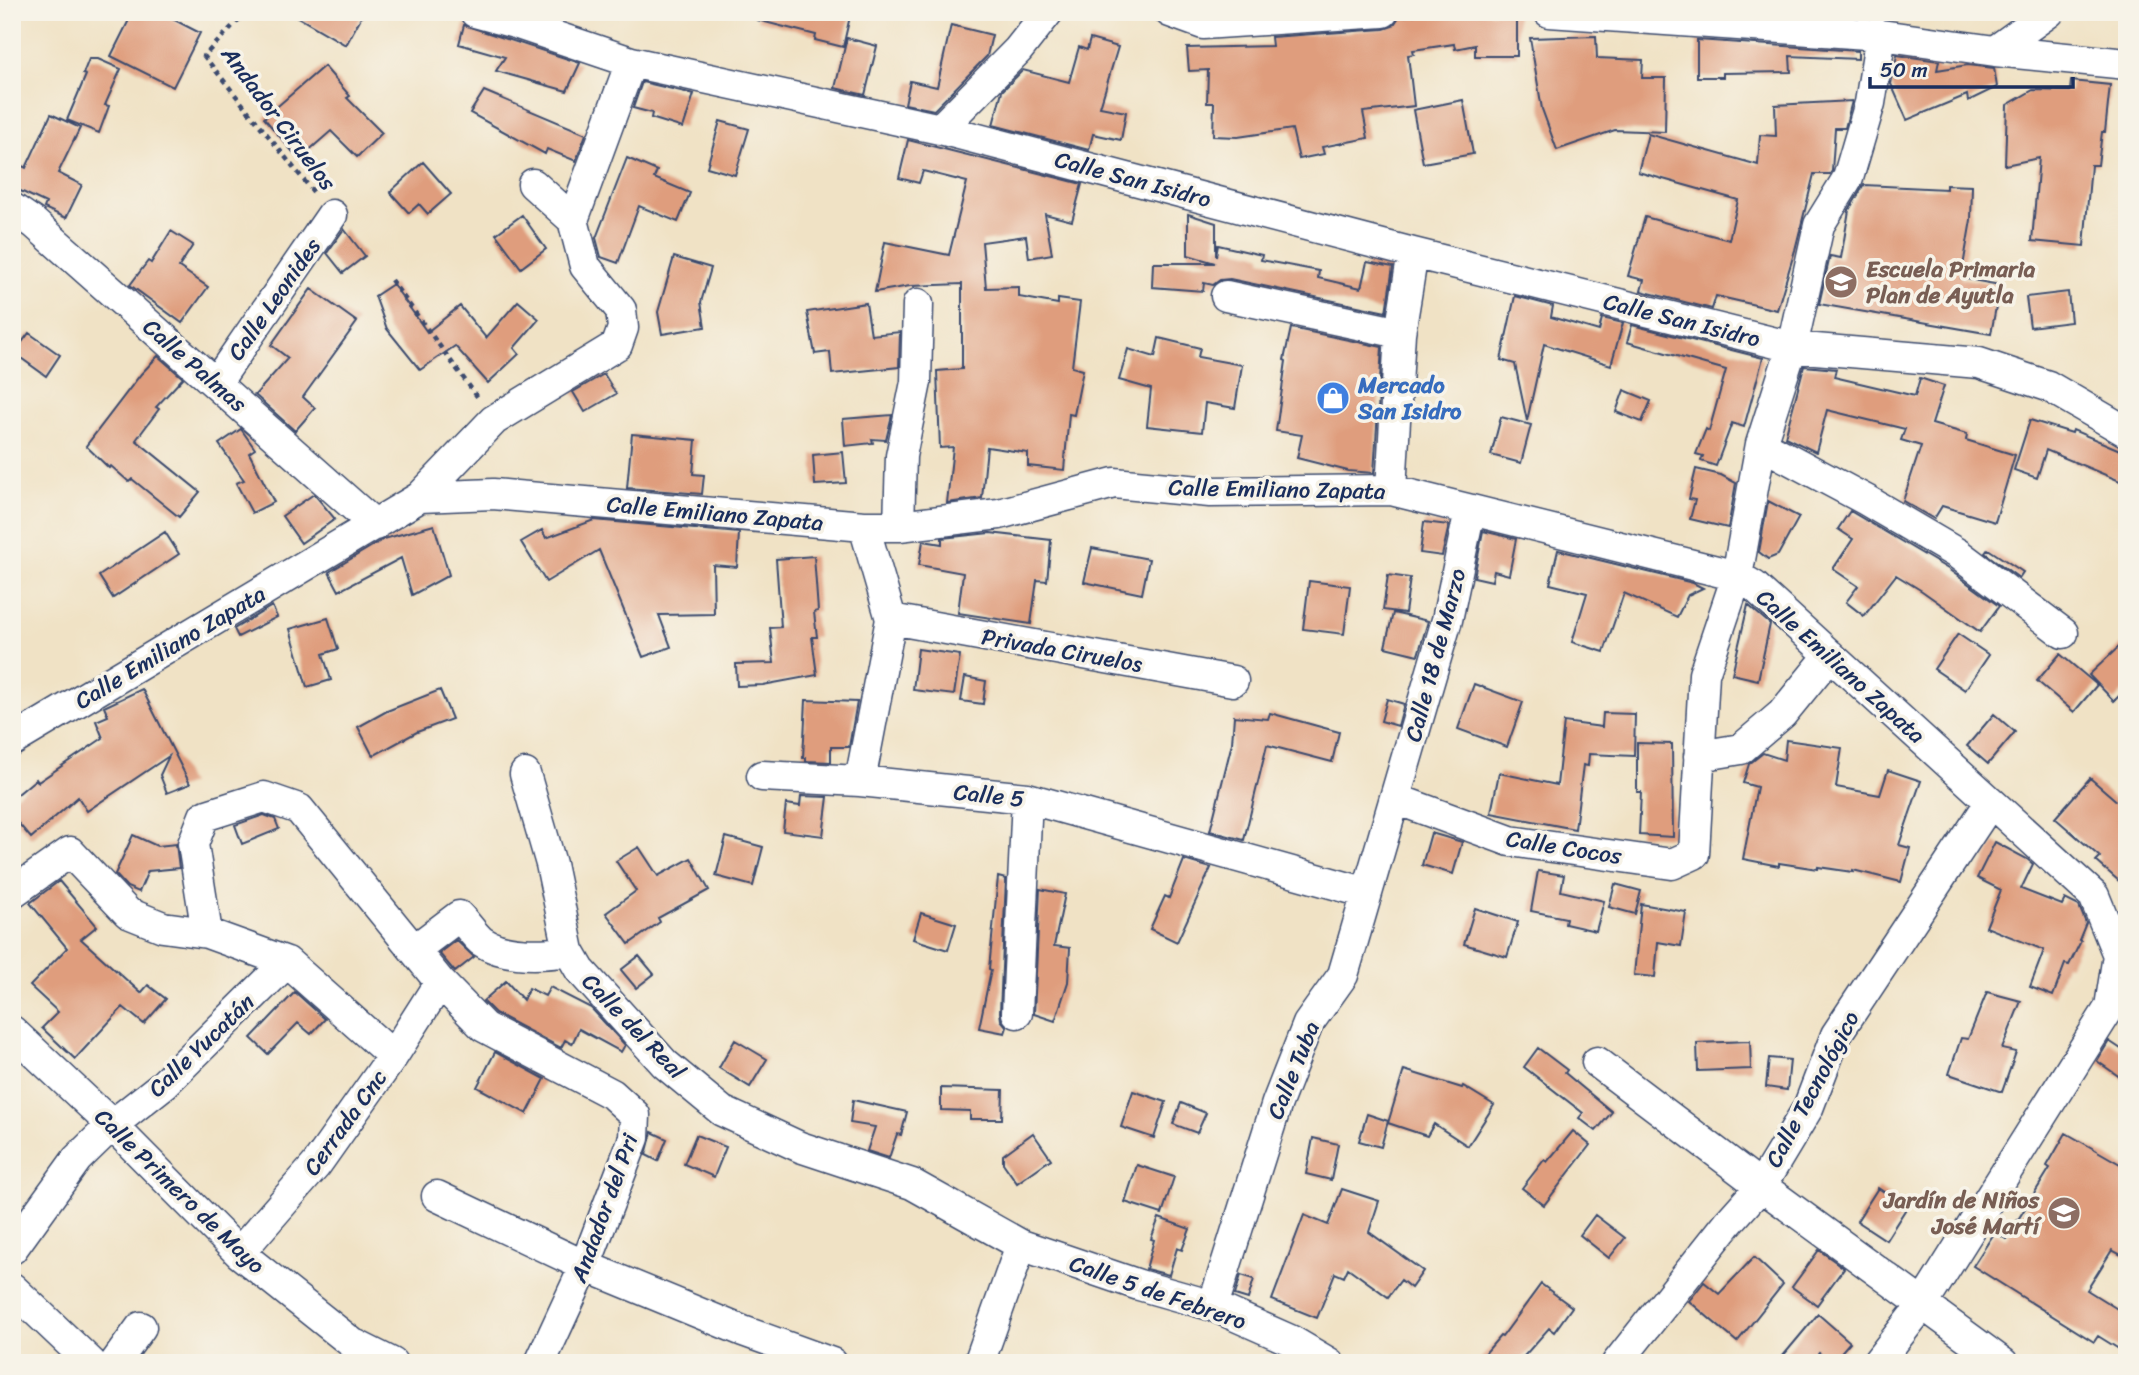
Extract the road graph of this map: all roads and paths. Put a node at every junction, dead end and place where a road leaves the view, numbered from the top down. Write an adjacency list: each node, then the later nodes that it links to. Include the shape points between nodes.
1 (246, 12): 17 (path, Andador Ciruelos, via 204,56)
2 (475, 12): 8 (street, Calle San Isidro)
3 (1048, 12): 14 (street, via 1018,50)
4 (1170, 12): 5 (street, via 1203,24)
5 (1384, 12)
6 (1549, 12): 10 (street)
7 (2049, 12): 11 (street)
8 (517, 18): 12 (street, Calle San Isidro)
9 (1912, 25): 10 (street); 11 (street)
10 (1881, 35): 24 (street, Calle San Isidro, via 1870,103 1848,178 1819,225)
11 (1995, 51): 13 (street)
12 (631, 62): 14 (street, Calle San Isidro); 18 (street)
13 (2127, 64)
14 (940, 129): 19 (street, Calle San Isidro)
15 (533, 184): 18 (street)
16 (12, 208): 25 (street, Calle Palmas)
17 (332, 215): 25 (street, Calle Leonides)
18 (573, 220): 26 (street, via 585,267 621,310 623,328 617,345)
19 (1413, 253): 23 (street); 24 (street, Calle San Isidro)
20 (391, 280): 26 (path)
21 (1226, 296): 23 (street)
22 (918, 304): 34 (street, via 916,382 901,456)
23 (1400, 333): 29 (street)
24 (1792, 346): 27 (street, Calle San Isidro, via 1979,363 2048,386); 28 (street, Calle San Isidro)
25 (216, 383): 32 (street, Calle Palmas)
26 (494, 420): 30 (street)
27 (2127, 432)
28 (1761, 444): 35 (street, Calle San Isidro); 37 (street, via 1958,554)
29 (1391, 490): 31 (street, Calle Emiliano Zapata); 34 (street, Calle Emiliano Zapata, via 1210,492 1114,483 999,514)
30 (420, 497): 32 (street, Calle Emiliano Zapata); 33 (street, Calle Emiliano Zapata, via 493,494)
31 (1470, 510): 35 (street, Calle Emiliano Zapata); 46 (street, Calle 18 de Marzo, via 1447,620)
32 (375, 526): 40 (street, Calle Emiliano Zapata)
33 (864, 526): 34 (street, Calle Emiliano Zapata); 36 (street)
34 (899, 526)
35 (1737, 576): 38 (street, Calle Emiliano Zapata); 41 (street, Calle San Isidro, via 1703,674)
36 (891, 619): 39 (street, Privada Ciruelos); 44 (street)
37 (2063, 633)
38 (1830, 655): 41 (street, via 1782,714 1741,749); 47 (street, Calle Emiliano Zapata)
39 (1233, 681)
40 (12, 741)
41 (1699, 756): 48 (street, Calle San Isidro)
42 (525, 774): 53 (street, Calle del Real, via 551,864)
43 (762, 776): 44 (street, Calle 5)
44 (860, 781): 45 (street, Calle 5)
45 (1027, 797): 50 (street, Calle 5); 57 (street)
46 (1396, 799): 48 (street, Calle Cocos, via 1510,841 1672,864); 50 (street, Calle Tuba)
47 (1990, 803): 56 (street, Calle Emiliano Zapata, via 2094,896 2118,955); 62 (street, Calle Tecnológico, via 1836,1035 1808,1108)
48 (1694, 854)
49 (12, 893): 51 (street, via 70,852 128,913 163,927)
50 (1367, 893): 70 (street, Calle Tuba, via 1343,975 1308,1024 1277,1103)
51 (207, 933): 52 (street, Andador del Pri, via 193,844 204,816 264,797 299,809); 54 (street)
52 (414, 950): 53 (street, via 459,916 482,942 509,951 537,956); 55 (street, Andador del Pri)
53 (569, 951): 64 (street, Calle del Real, via 579,970 665,1064 722,1111 800,1147 912,1185)
54 (287, 962): 59 (street); 61 (street, Calle Yucatán, via 164,1084)
55 (440, 982): 59 (street, Cerrada Cnc); 67 (street, Andador del Pri, via 484,1027 612,1094 635,1115 634,1138)
56 (2119, 1012): 69 (street)
57 (1017, 1013)
58 (12, 1031): 61 (street, Calle Primero de Mayo)
59 (393, 1056): 66 (street, Cerrada Cnc, via 316,1165)
60 (1597, 1062): 62 (street)
61 (112, 1125): 65 (street, Calle Yucatán, via 77,1159); 66 (street, Calle Primero de Mayo)
62 (1761, 1186): 69 (street); 81 (street, Calle Tecnológico)
63 (438, 1196): 67 (street)
64 (1021, 1245): 70 (street, Calle 5 de Febrero); 79 (street)
65 (12, 1249)
66 (239, 1253): 73 (street, Calle Primero de Mayo)
67 (585, 1266): 77 (street, Andador del Pri); 78 (street)
68 (12, 1288): 74 (street)
69 (1923, 1304): 82 (street); 83 (street)
70 (1213, 1306): 72 (street, Calle 5 de Febrero)
71 (141, 1327): 75 (street)
72 (1288, 1352): 80 (street, Calle 5 de Febrero)
73 (347, 1353): 76 (street, Calle Primero de Mayo)
74 (91, 1363)
75 (115, 1363)
76 (392, 1363)
77 (540, 1363)
78 (832, 1363)
79 (979, 1363)
80 (1329, 1363)
81 (1618, 1363)
82 (1877, 1363)
83 (2004, 1363)

